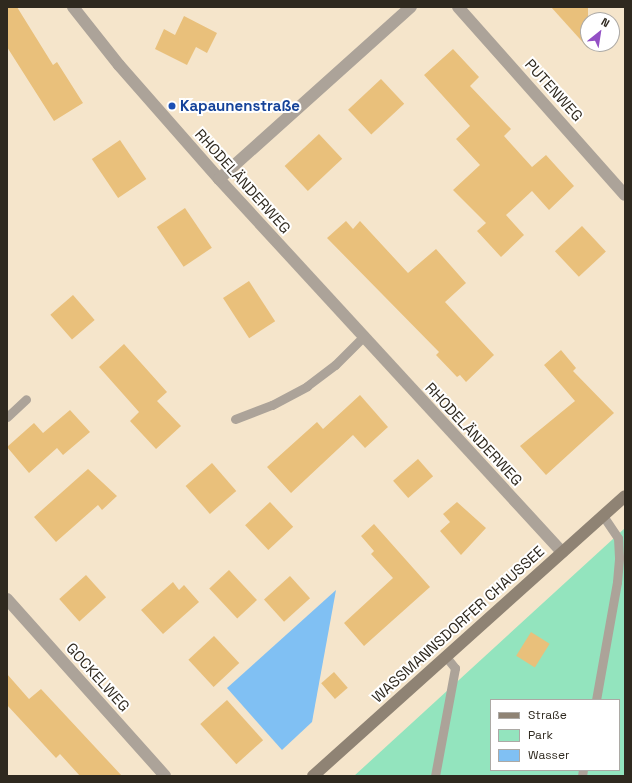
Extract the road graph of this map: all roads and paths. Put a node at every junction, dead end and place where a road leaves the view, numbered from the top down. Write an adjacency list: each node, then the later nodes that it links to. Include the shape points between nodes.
1 (73, 7): 4 (street, RHODELÄNDERWEG, via 119,65)
2 (411, 7): 4 (street)
3 (458, 7): 5 (street, PUTENWEG)
4 (219, 179): 6 (street, RHODELÄNDERWEG)
5 (625, 195)
6 (363, 337): 9 (lane, via 335,365 308,386 272,405); 12 (street, RHODELÄNDERWEG)
7 (26, 399): 8 (lane)
8 (7, 417)
9 (235, 419)
10 (625, 496): 11 (street, WASSMANNSDORFER CHAUSSEE)
11 (603, 516): 12 (street, WASSMANNSDORFER CHAUSSEE); 16 (lane, via 618,538 619,557)
12 (562, 552): 15 (street, WASSMANNSDORFER CHAUSSEE)
13 (7, 599): 14 (street, GOCKELWEG)
14 (11, 612): 17 (street, GOCKELWEG)
15 (446, 657): 18 (street, WASSMANNSDORFER CHAUSSEE); 19 (lane, via 455,668)
16 (596, 699)
17 (165, 776)
18 (313, 776)
19 (435, 776)

